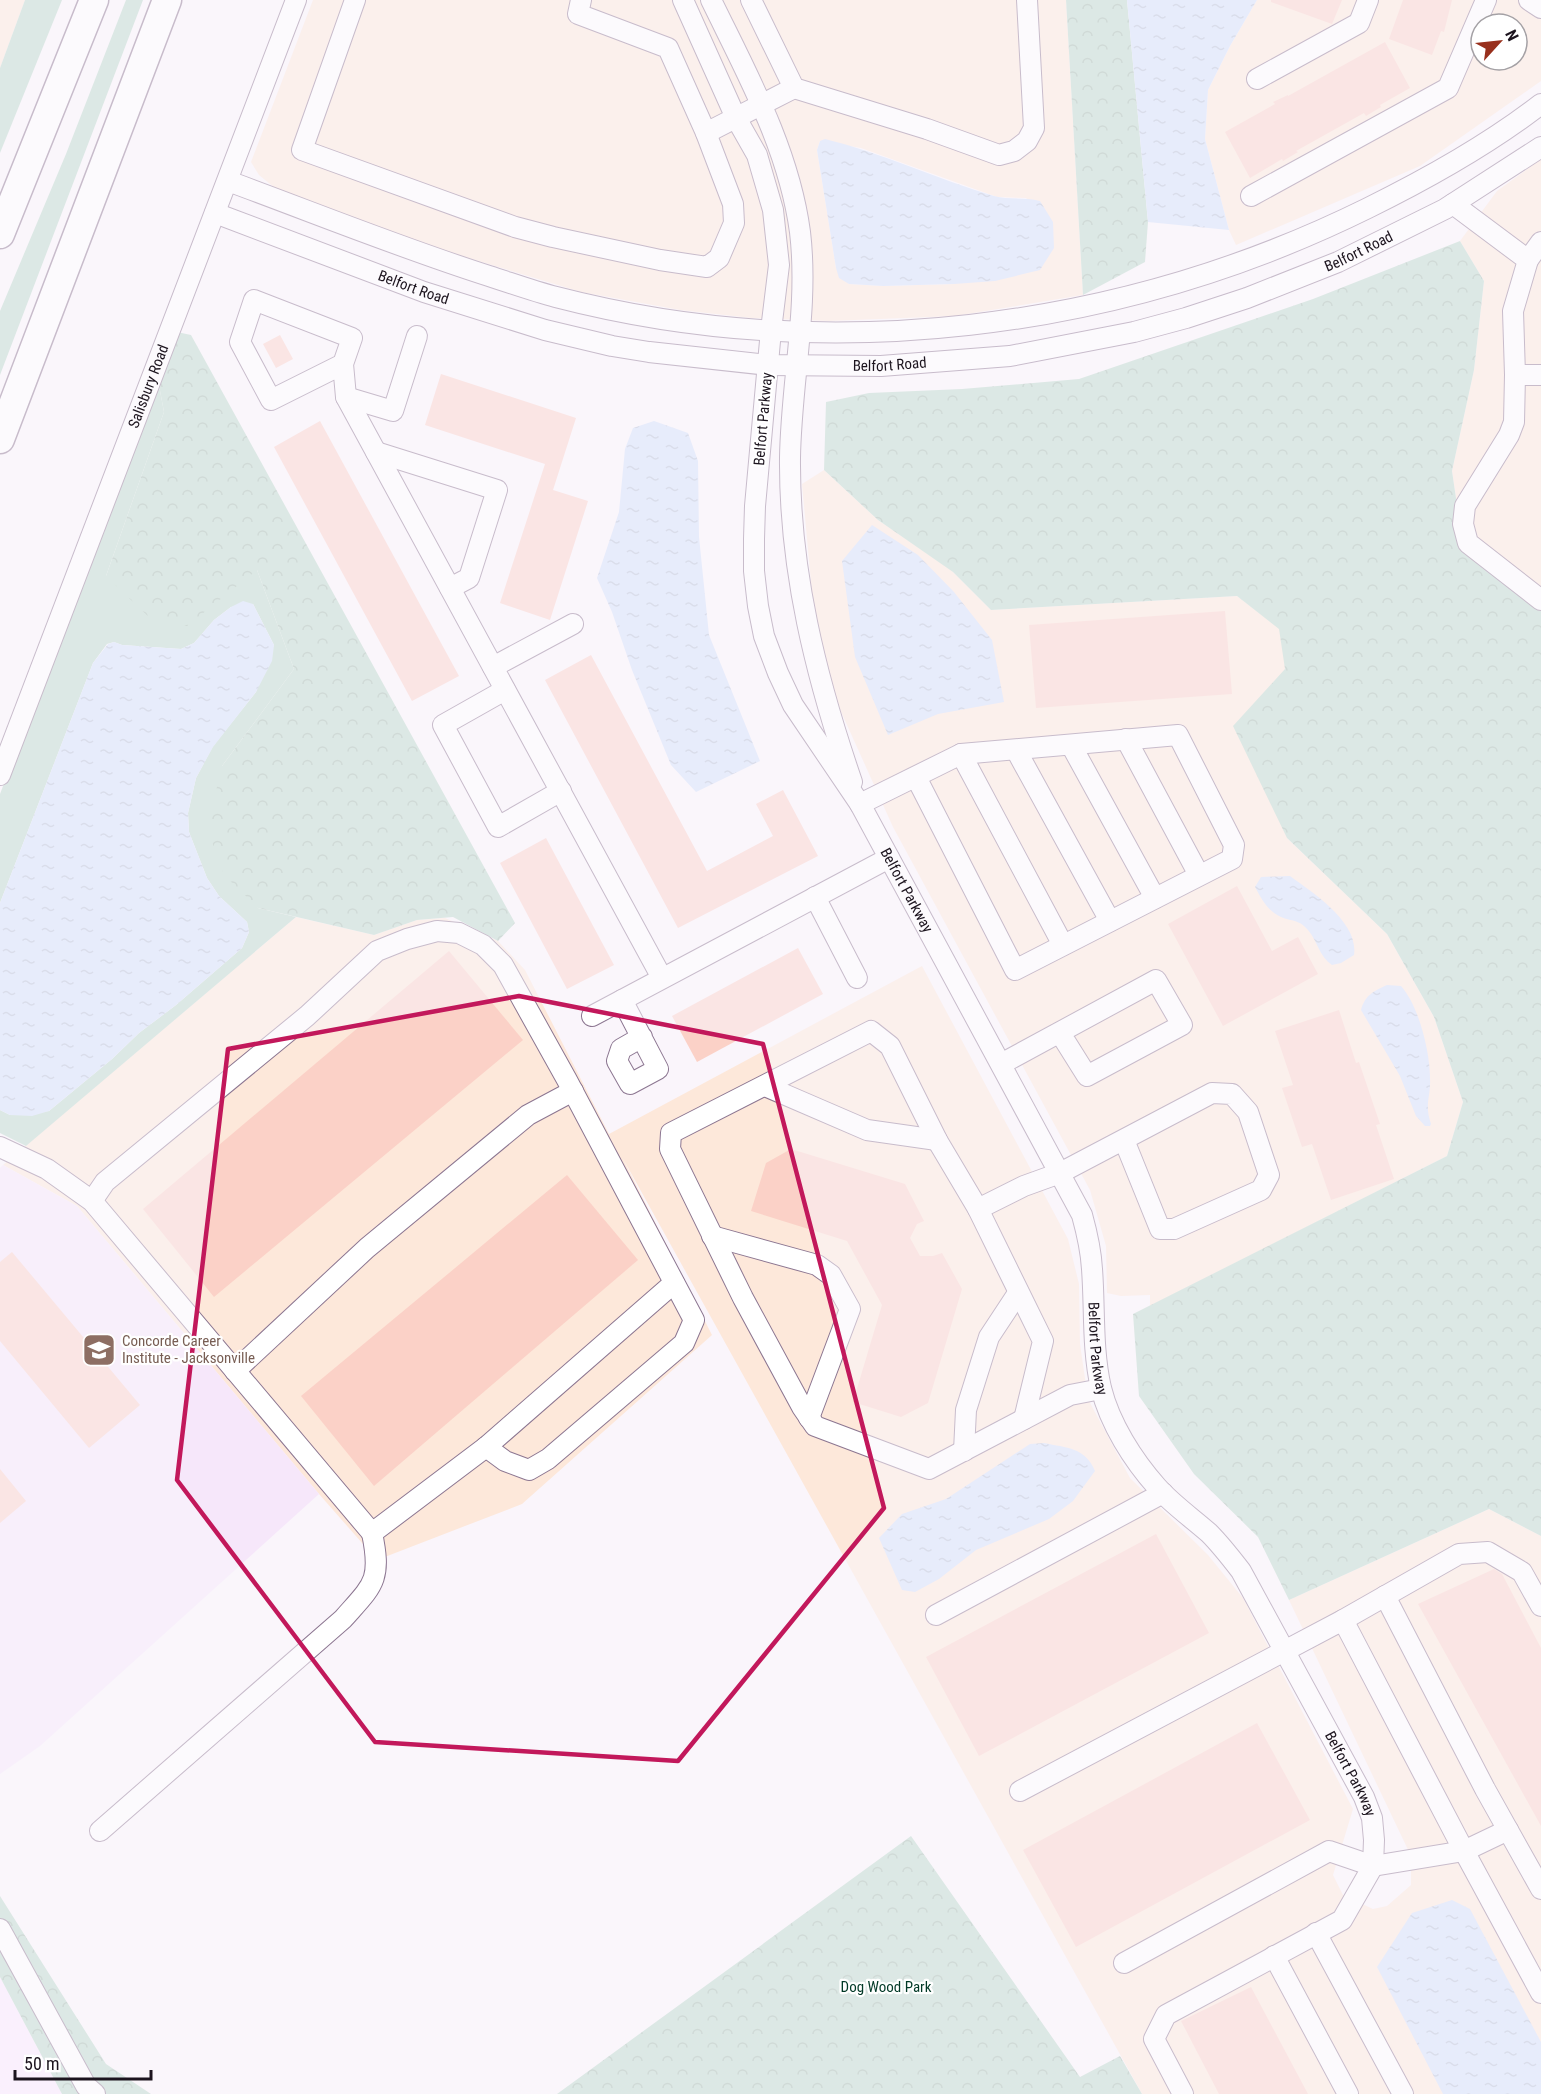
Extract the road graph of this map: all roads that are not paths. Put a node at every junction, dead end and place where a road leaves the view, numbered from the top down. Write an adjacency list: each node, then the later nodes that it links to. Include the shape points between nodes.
1 (94, 0): 25 (highway)
2 (167, 0): 37 (highway)
3 (296, 0): 21 (street, Salisbury Road)
4 (355, 0): 19 (street, via 302,150 312,154 515,227 707,267 719,258 734,223 733,204)
5 (581, 0): 19 (street, via 578,14 668,48)
6 (683, 0): 18 (street, Belfort Parkway)
7 (711, 0): 17 (street, Belfort Parkway)
8 (751, 0): 15 (street)
9 (1027, 0): 15 (street, via 1034,128 1028,141 1014,151 999,155)
10 (1368, 0): 14 (street, via 1359,22)
11 (1486, 0): 22 (street, via 1448,88)
12 (1529, 0): 13 (street)
13 (1541, 8)
14 (1257, 79)
15 (794, 88): 17 (street)
16 (1541, 104): 29 (street, Belfort Road, via 1436,173 1324,230 1176,285 1005,321 863,334)
17 (761, 106): 18 (street); 29 (street, Belfort Parkway, via 789,177 800,232 803,288)
18 (736, 118): 19 (street); 28 (street, Belfort Parkway, via 757,155 773,210 779,265)
19 (706, 133)
20 (1541, 147): 23 (street, Belfort Road)
21 (228, 180): 24 (street, Salisbury Road); 28 (street, Belfort Road, via 436,259 555,297 659,319)
22 (1251, 196)
23 (1454, 204): 27 (street); 33 (street, Belfort Road, via 1288,282 1134,332 1010,356 881,366)
24 (216, 213): 32 (street, Belfort Road, via 424,292 545,330 649,352); 48 (street, Salisbury Road)
25 (0, 234)
26 (1541, 242): 27 (street)
27 (1528, 260): 34 (street, via 1513,311)
28 (771, 330): 29 (street, Belfort Road); 32 (street, Belfort Parkway)
29 (799, 332): 33 (street, Belfort Parkway)
30 (417, 336): 36 (street, via 393,411)
31 (343, 364): 31 (street, via 351,338 254,300 240,342 271,400); 36 (street)
32 (768, 365): 33 (street, Belfort Road); 51 (street, Belfort Parkway, via 754,517 754,571 764,636 793,705)
33 (796, 367): 51 (street, Belfort Parkway, via 790,458 801,598 824,698)
34 (1515, 375): 35 (street); 40 (street, via 1514,422 1465,506 1463,524 1468,543)
35 (1541, 375)
36 (346, 398): 38 (street)
37 (0, 439)
38 (376, 452): 39 (street); 39 (street, via 496,490 469,578)
39 (450, 588): 42 (street)
40 (1541, 600)
41 (573, 624): 42 (street)
42 (493, 667): 43 (street)
43 (506, 690): 50 (street); 50 (street, via 443,725 498,827)
44 (1126, 740): 45 (street); 53 (street); 53 (street, via 1178,735 1234,845 1232,859)
45 (1071, 745): 46 (street); 55 (street)
46 (1016, 750): 47 (street); 56 (street)
47 (961, 754): 49 (street); 57 (street)
48 (0, 775)
49 (916, 777): 51 (street); 57 (street, via 1015,970)
50 (561, 791): 58 (street)
51 (860, 804): 52 (street, Belfort Parkway)
52 (890, 858): 54 (street); 64 (street, Belfort Parkway)
53 (1199, 875): 55 (street)
54 (815, 897): 58 (street); 59 (street)
55 (1155, 898): 56 (street)
56 (1110, 921): 57 (street)
57 (1063, 945)
58 (662, 978): 60 (street)
59 (857, 978)
60 (622, 1000): 61 (street); 63 (street)
61 (592, 1016)
62 (1060, 1033): 62 (street, via 1156,980 1182,1025 1087,1076); 64 (street)
63 (642, 1037)
64 (1001, 1064): 70 (street, Belfort Parkway)
65 (765, 1086): 67 (street, via 867,1130); 67 (street, via 871,1031 890,1046); 73 (street, via 672,1133 670,1149)
66 (573, 1091): 71 (street, via 503,965 483,945 459,933 437,931 377,951 307,1016 105,1182); 74 (street); 76 (street, via 528,1115 376,1241)
67 (937, 1140): 72 (street)
68 (1124, 1140): 68 (street, via 1212,1094 1232,1094 1248,1112 1269,1175 1261,1190 1174,1229 1160,1229); 70 (street)
69 (0, 1147): 71 (street, via 47,1169)
70 (1060, 1173): 72 (street); 77 (street, Belfort Parkway, via 1082,1215 1088,1238)
71 (92, 1201): 76 (street)
72 (978, 1209): 75 (street)
73 (712, 1236): 78 (street); 78 (street, via 818,1265 831,1275 850,1310)
74 (674, 1283): 80 (street); 80 (street, via 694,1320 684,1343 548,1459 529,1470 505,1461)
75 (1018, 1293): 79 (street, via 1043,1341); 81 (street, via 988,1337 966,1410)
76 (235, 1371): 83 (street)
77 (1101, 1389): 79 (street, via 1070,1395); 82 (street, Belfort Parkway, via 1125,1444)
78 (809, 1418): 81 (street, via 815,1426 929,1469)
79 (1024, 1419): 81 (street)
80 (486, 1447): 83 (street)
81 (964, 1451)
82 (1163, 1493): 86 (street); 88 (street, Belfort Parkway, via 1227,1552)
83 (372, 1533): 91 (street, via 378,1560 372,1586 343,1619)
84 (1385, 1596): 85 (street, via 1459,1554 1488,1552 1522,1572); 87 (street); 90 (street)
85 (1541, 1606)
86 (936, 1615)
87 (1343, 1620): 88 (street); 92 (street)
88 (1285, 1650): 89 (street); 93 (street, Belfort Parkway, via 1364,1797 1372,1818)
89 (1020, 1791)
90 (1508, 1830): 92 (street); 94 (street)
91 (100, 1831)
92 (1464, 1851): 93 (street); 99 (street)
93 (1372, 1866): 96 (street, via 1342,1920); 98 (street, via 1329,1851)
94 (1541, 1889)
95 (0, 1929): 100 (street, via 86,2086)
96 (1316, 1933): 97 (street); 103 (street)
97 (1274, 1956): 101 (street, via 1166,2015 1154,2039); 102 (street)
98 (1124, 1963)
99 (1541, 1993)
100 (95, 2094)
101 (1183, 2094)
102 (1348, 2094)
103 (1403, 2094)

